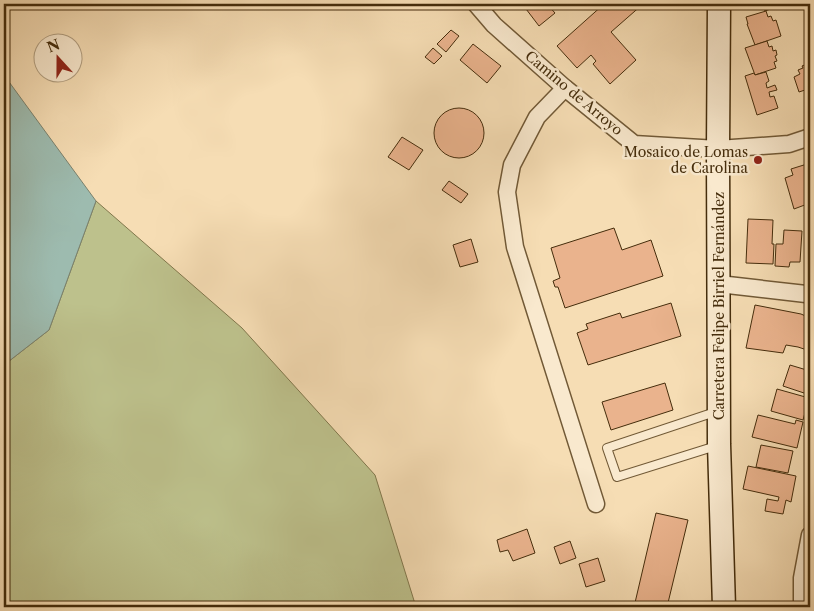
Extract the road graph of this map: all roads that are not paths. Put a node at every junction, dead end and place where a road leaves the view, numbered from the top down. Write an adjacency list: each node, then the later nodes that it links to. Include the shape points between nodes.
1 (476, 4): 3 (street, Camino de Arroyo, via 494,25)
2 (718, 4): 5 (street, Carretera Felipe Birriel Fernández)
3 (565, 88): 5 (street, Camino de Arroyo, via 634,144); 10 (street, via 537,117 512,164 507,192 515,247)
4 (810, 137): 5 (street, Camino de Arroyo, via 789,144)
5 (718, 149): 6 (street, Carretera Felipe Birriel Fernández)
6 (719, 284): 7 (street); 8 (street, Carretera Felipe Birriel Fernández)
7 (810, 296)
8 (720, 411): 9 (street, Carretera Felipe Birriel Fernández); 9 (lane, via 607,448 617,477)
9 (720, 444): 12 (street, Carretera Felipe Birriel Fernández)
10 (596, 504)
11 (810, 535): 13 (street, via 802,578)
12 (724, 607)
13 (802, 607)

